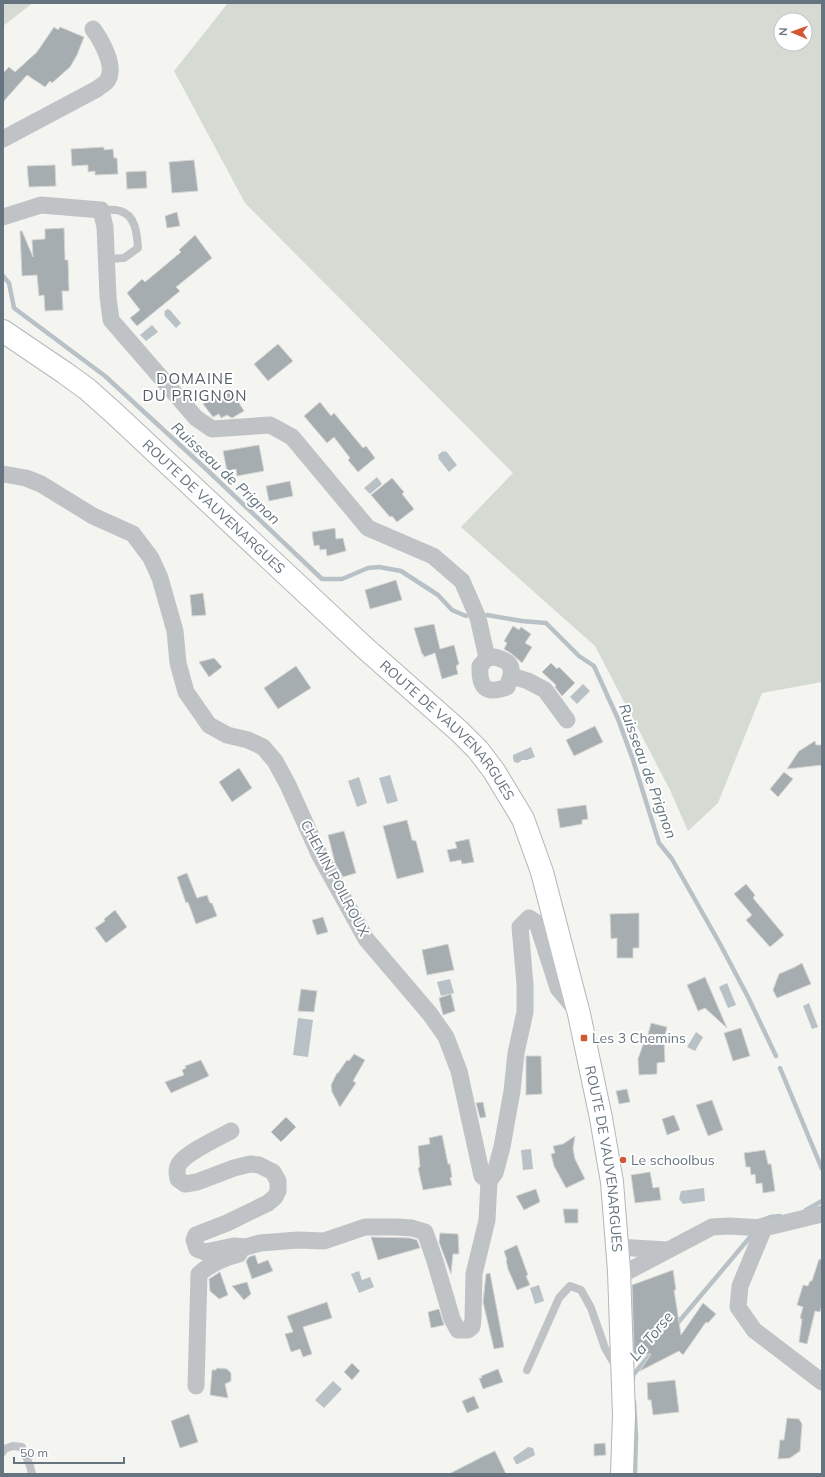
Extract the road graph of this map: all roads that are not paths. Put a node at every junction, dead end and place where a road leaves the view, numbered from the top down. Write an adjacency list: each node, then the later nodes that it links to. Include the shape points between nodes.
1 (93, 29): 2 (street, via 100,38 108,58 110,72 107,80 97,89)
2 (3, 139)
3 (101, 210): 4 (street, via 41,205); 5 (street, via 105,227); 5 (lane, via 121,211 130,217 137,230 138,248 124,258)
4 (3, 216)
5 (106, 259): 8 (street, via 111,320 196,418 212,429 270,425 292,437 368,528 433,556 462,581 478,618)
6 (8, 335): 11 (main road, ROUTE DE VAUVENARGUES, via 87,389 478,750 523,819 542,872)
7 (3, 474): 13 (street, CHEMIN POILROUX, via 41,484 94,516 133,534 152,558 175,631 178,663 186,692 209,725 227,735 263,747 275,761 320,856 366,939 430,1014 446,1037 459,1071 482,1176)
8 (487, 658): 9 (street, via 495,657 507,662); 9 (street, via 480,666 482,685 490,690 498,690 507,687)
9 (512, 676): 10 (street, via 544,690)
10 (567, 720)
11 (579, 1014): 13 (street, via 558,988 537,923 529,918 520,927 525,1012 502,1147 495,1173); 17 (main road, ROUTE DE VAUVENARGUES, via 612,1182)
12 (231, 1131): 16 (street, via 188,1155 179,1164 176,1172 178,1179 185,1184 250,1164 259,1164 273,1172 278,1181 275,1197 227,1223 196,1235 194,1240 197,1248 205,1252)
13 (489, 1181): 16 (street, via 487,1220 474,1274 472,1327 468,1330 458,1330 452,1319 425,1232 412,1228 365,1227 324,1241 291,1240)
14 (822, 1214): 15 (street)
15 (764, 1228): 18 (street, via 712,1227); 22 (street, via 740,1286 738,1307 754,1330)
16 (246, 1246): 23 (street, via 239,1254 224,1258 199,1274)
17 (617, 1247): 18 (street); 19 (main road, ROUTE DE VAUVENARGUES)
18 (670, 1250): 19 (street)
19 (619, 1273): 21 (main road, ROUTE DE VAUVENARGUES)
20 (527, 1370): 21 (lane, via 560,1298 570,1286 581,1290 591,1308 605,1348)
21 (623, 1379): 26 (main road, ROUTE DE VAUVENARGUES)
22 (822, 1382)
23 (196, 1386)
24 (3, 1452): 25 (lane, via 12,1446 22,1447)
25 (32, 1474)
26 (622, 1474)

